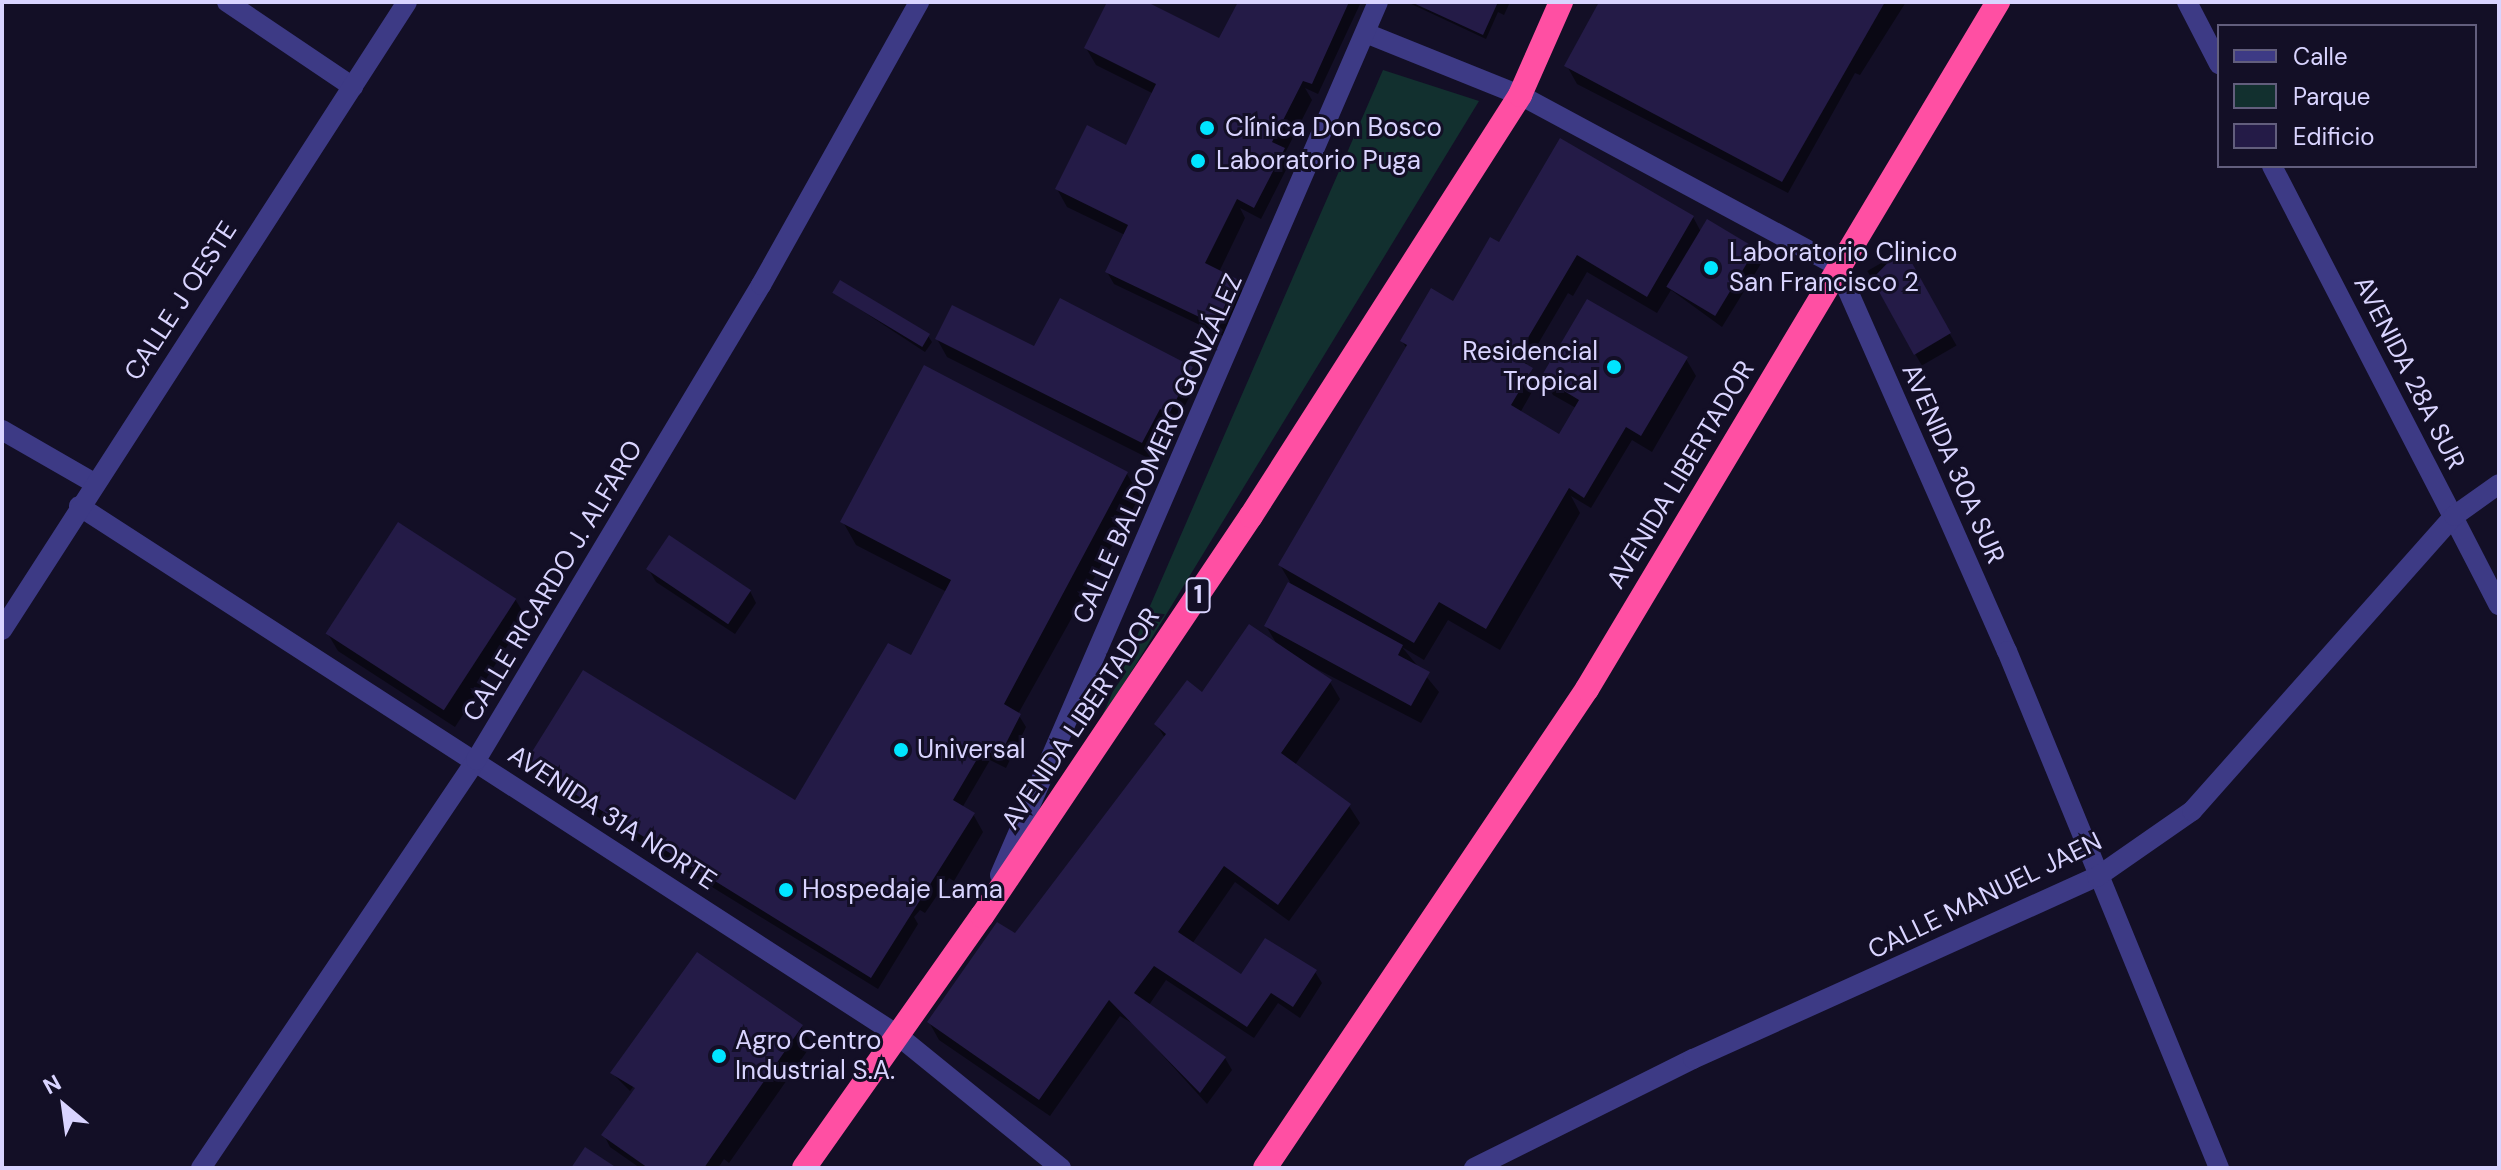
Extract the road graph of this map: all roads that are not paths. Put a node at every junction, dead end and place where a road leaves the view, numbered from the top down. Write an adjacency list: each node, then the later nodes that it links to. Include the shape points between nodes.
1 (227, 2): 10 (street)
2 (407, 2): 10 (street, CALLE J OESTE)
3 (919, 2): 21 (street, CALLE RICARDO J. ALFARO, via 761,285)
4 (1378, 2): 8 (street, CALLE BALDOMERO GONZÁLEZ)
5 (1561, 2): 11 (highway, AVENIDA LIBERTADOR / 1)
6 (1998, 2): 13 (highway, AVENIDA LIBERTADOR)
7 (2187, 2): 9 (street)
8 (1368, 34): 11 (street); 23 (street, CALLE BALDOMERO GONZÁLEZ)
9 (2217, 60)
10 (353, 87): 15 (street, CALLE J OESTE)
11 (1520, 95): 13 (street); 23 (highway, AVENIDA LIBERTADOR / 1, via 1251,516)
12 (2273, 168): 18 (street, AVENIDA 28A SUR)
13 (1837, 266): 22 (street, AVENIDA 30A SUR, via 2007,651); 28 (highway, AVENIDA LIBERTADOR, via 1587,689)
14 (5, 439): 15 (street)
15 (94, 483): 17 (street, CALLE J OESTE)
16 (2499, 484): 18 (street, CALLE MANUEL JAEN)
17 (79, 506): 20 (street, CALLE J OESTE); 21 (street, AVENIDA 31A NORTE)
18 (2454, 516): 19 (street, AVENIDA 28A SUR); 22 (street, CALLE MANUEL JAEN, via 2192,811)
19 (2499, 605)
20 (2, 630)
21 (476, 760): 24 (street, AVENIDA 31A NORTE); 25 (street, CALLE RICARDO J. ALFARO)
22 (2097, 877): 29 (street, CALLE MANUEL JAEN, via 1693,1059); 30 (street, AVENIDA 30A SUR)
23 (982, 916): 24 (highway, AVENIDA LIBERTADOR / 1)
24 (896, 1034): 26 (highway, AVENIDA LIBERTADOR / 1); 27 (street, AVENIDA 31A NORTE)
25 (201, 1168)
26 (804, 1168)
27 (1061, 1168)
28 (1265, 1168)
29 (1474, 1168)
30 (2219, 1168)

